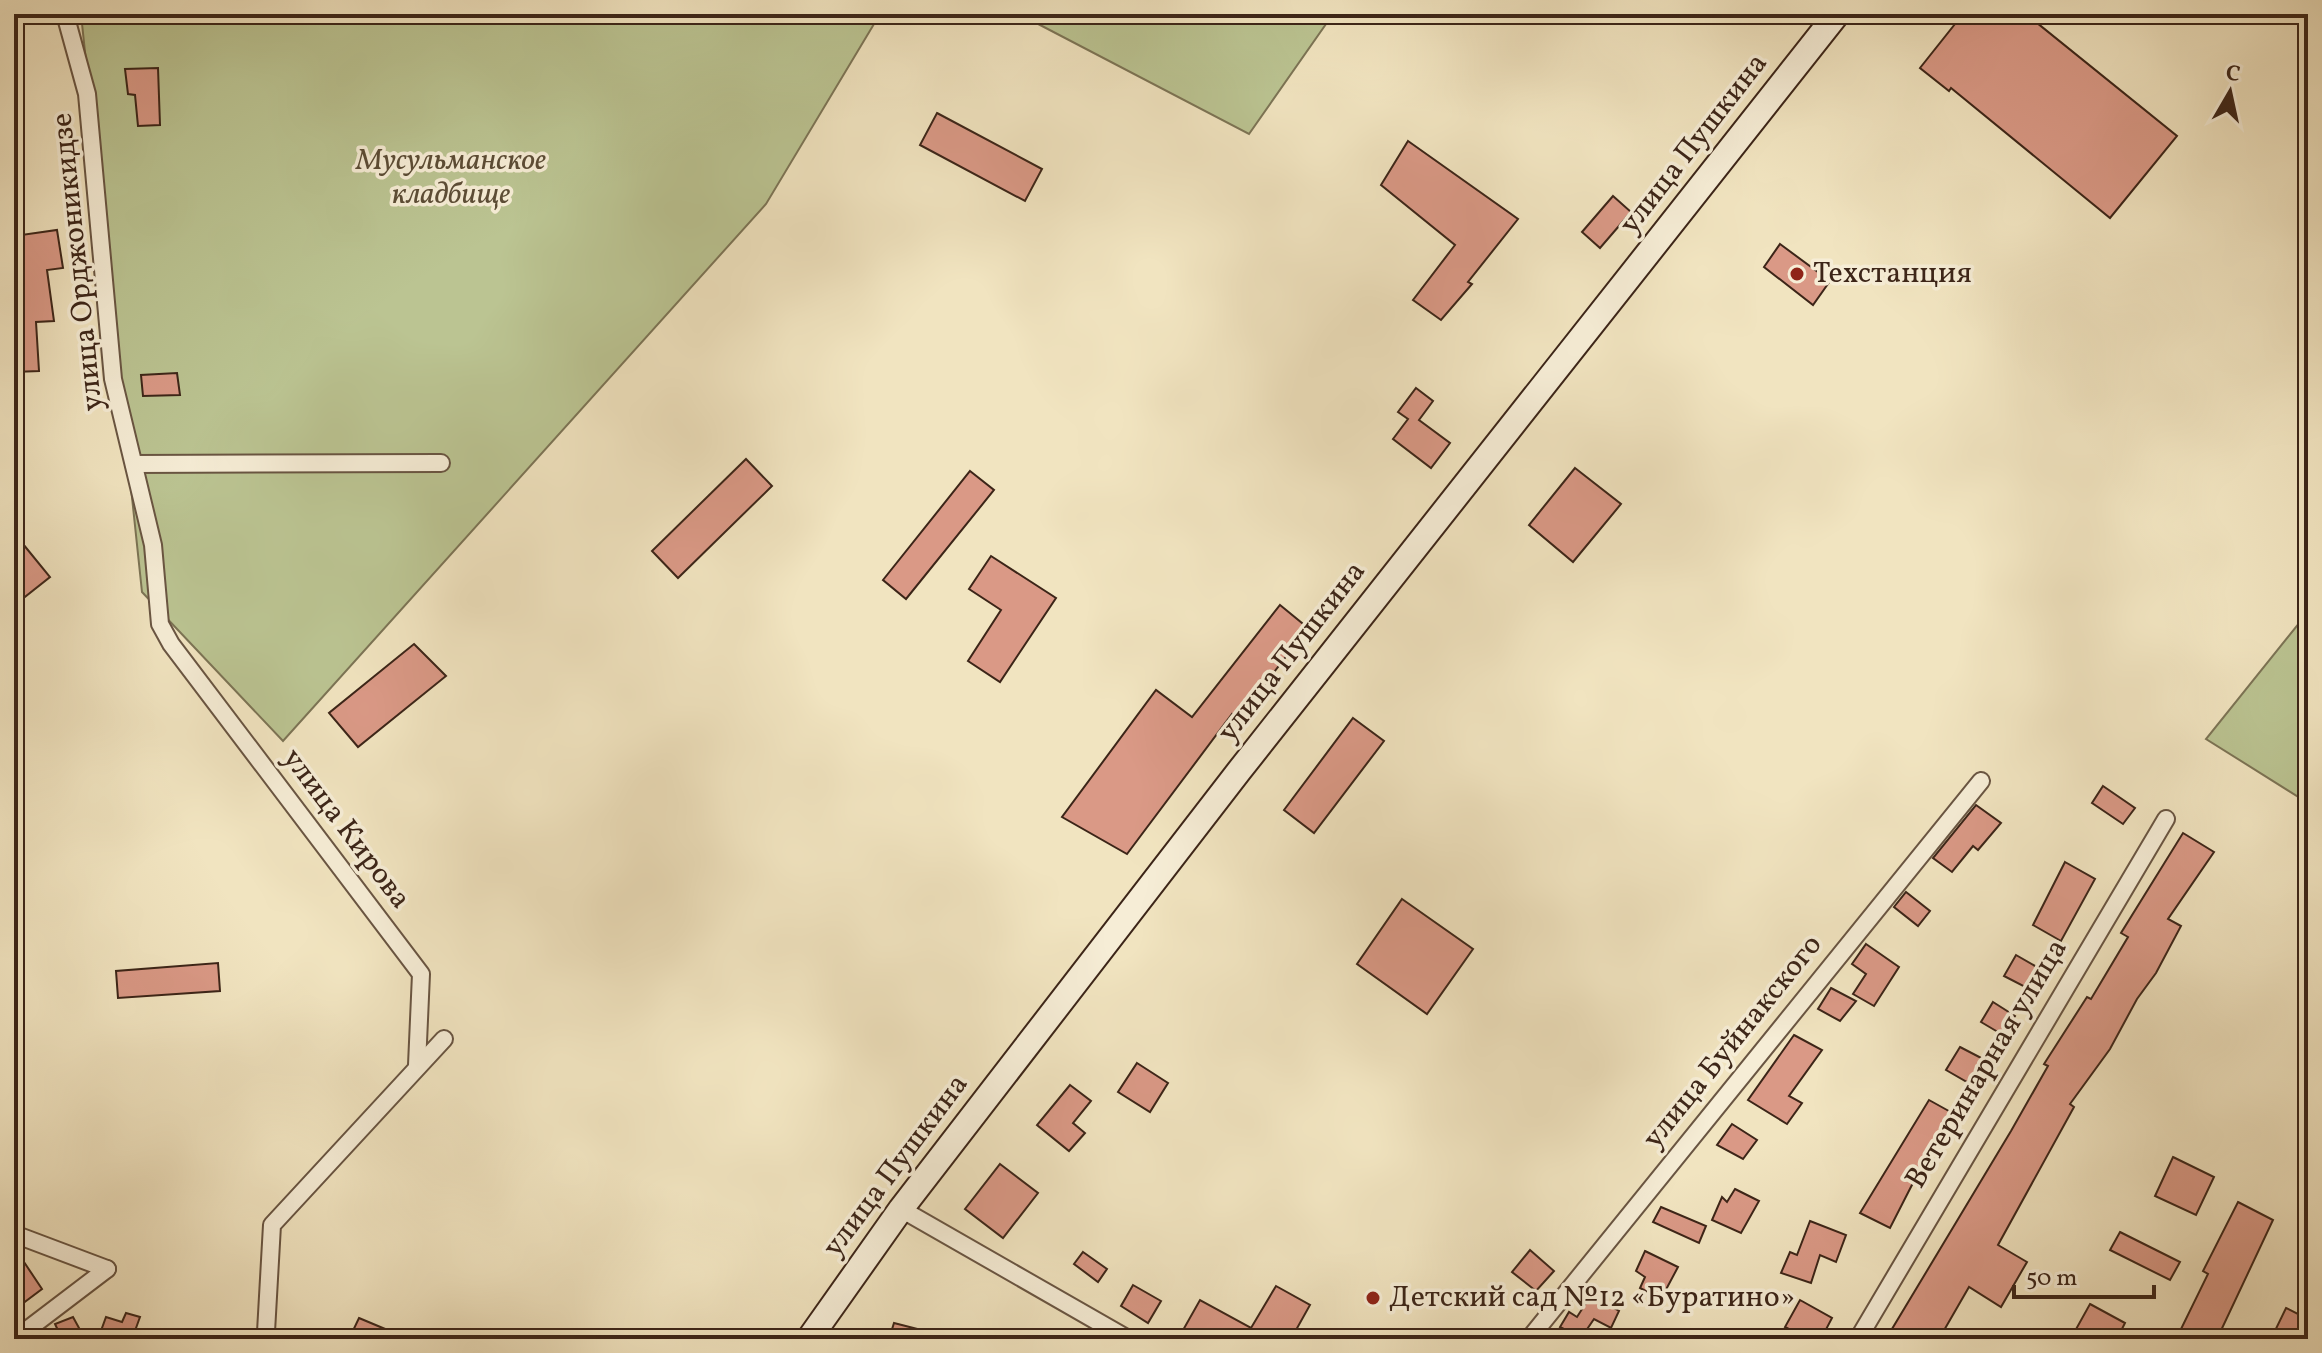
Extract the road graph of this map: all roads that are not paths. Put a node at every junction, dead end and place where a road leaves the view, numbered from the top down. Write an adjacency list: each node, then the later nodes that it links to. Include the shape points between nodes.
1 (65, 14): 4 (street, улица Орджоникидзе, via 87,94 113,379)
2 (1837, 14): 10 (street, улица Пушкина)
3 (441, 463): 4 (street)
4 (134, 464): 5 (street, улица Орджоникидзе, via 153,545 160,624)
5 (171, 644): 9 (street, улица Кирова, via 421,974)
6 (1981, 781): 16 (street, улица Буйнакского)
7 (2166, 819): 17 (street, Ветеринарная улица)
8 (444, 1039): 9 (street)
9 (417, 1065): 13 (street, via 272,1225 266,1332)
10 (901, 1209): 14 (street, улица Пушкина); 15 (street)
11 (14, 1234): 12 (street, via 107,1269)
12 (15, 1339)
13 (272, 1339)
14 (809, 1339)
15 (1128, 1339)
16 (1529, 1339)
17 (1858, 1339)

